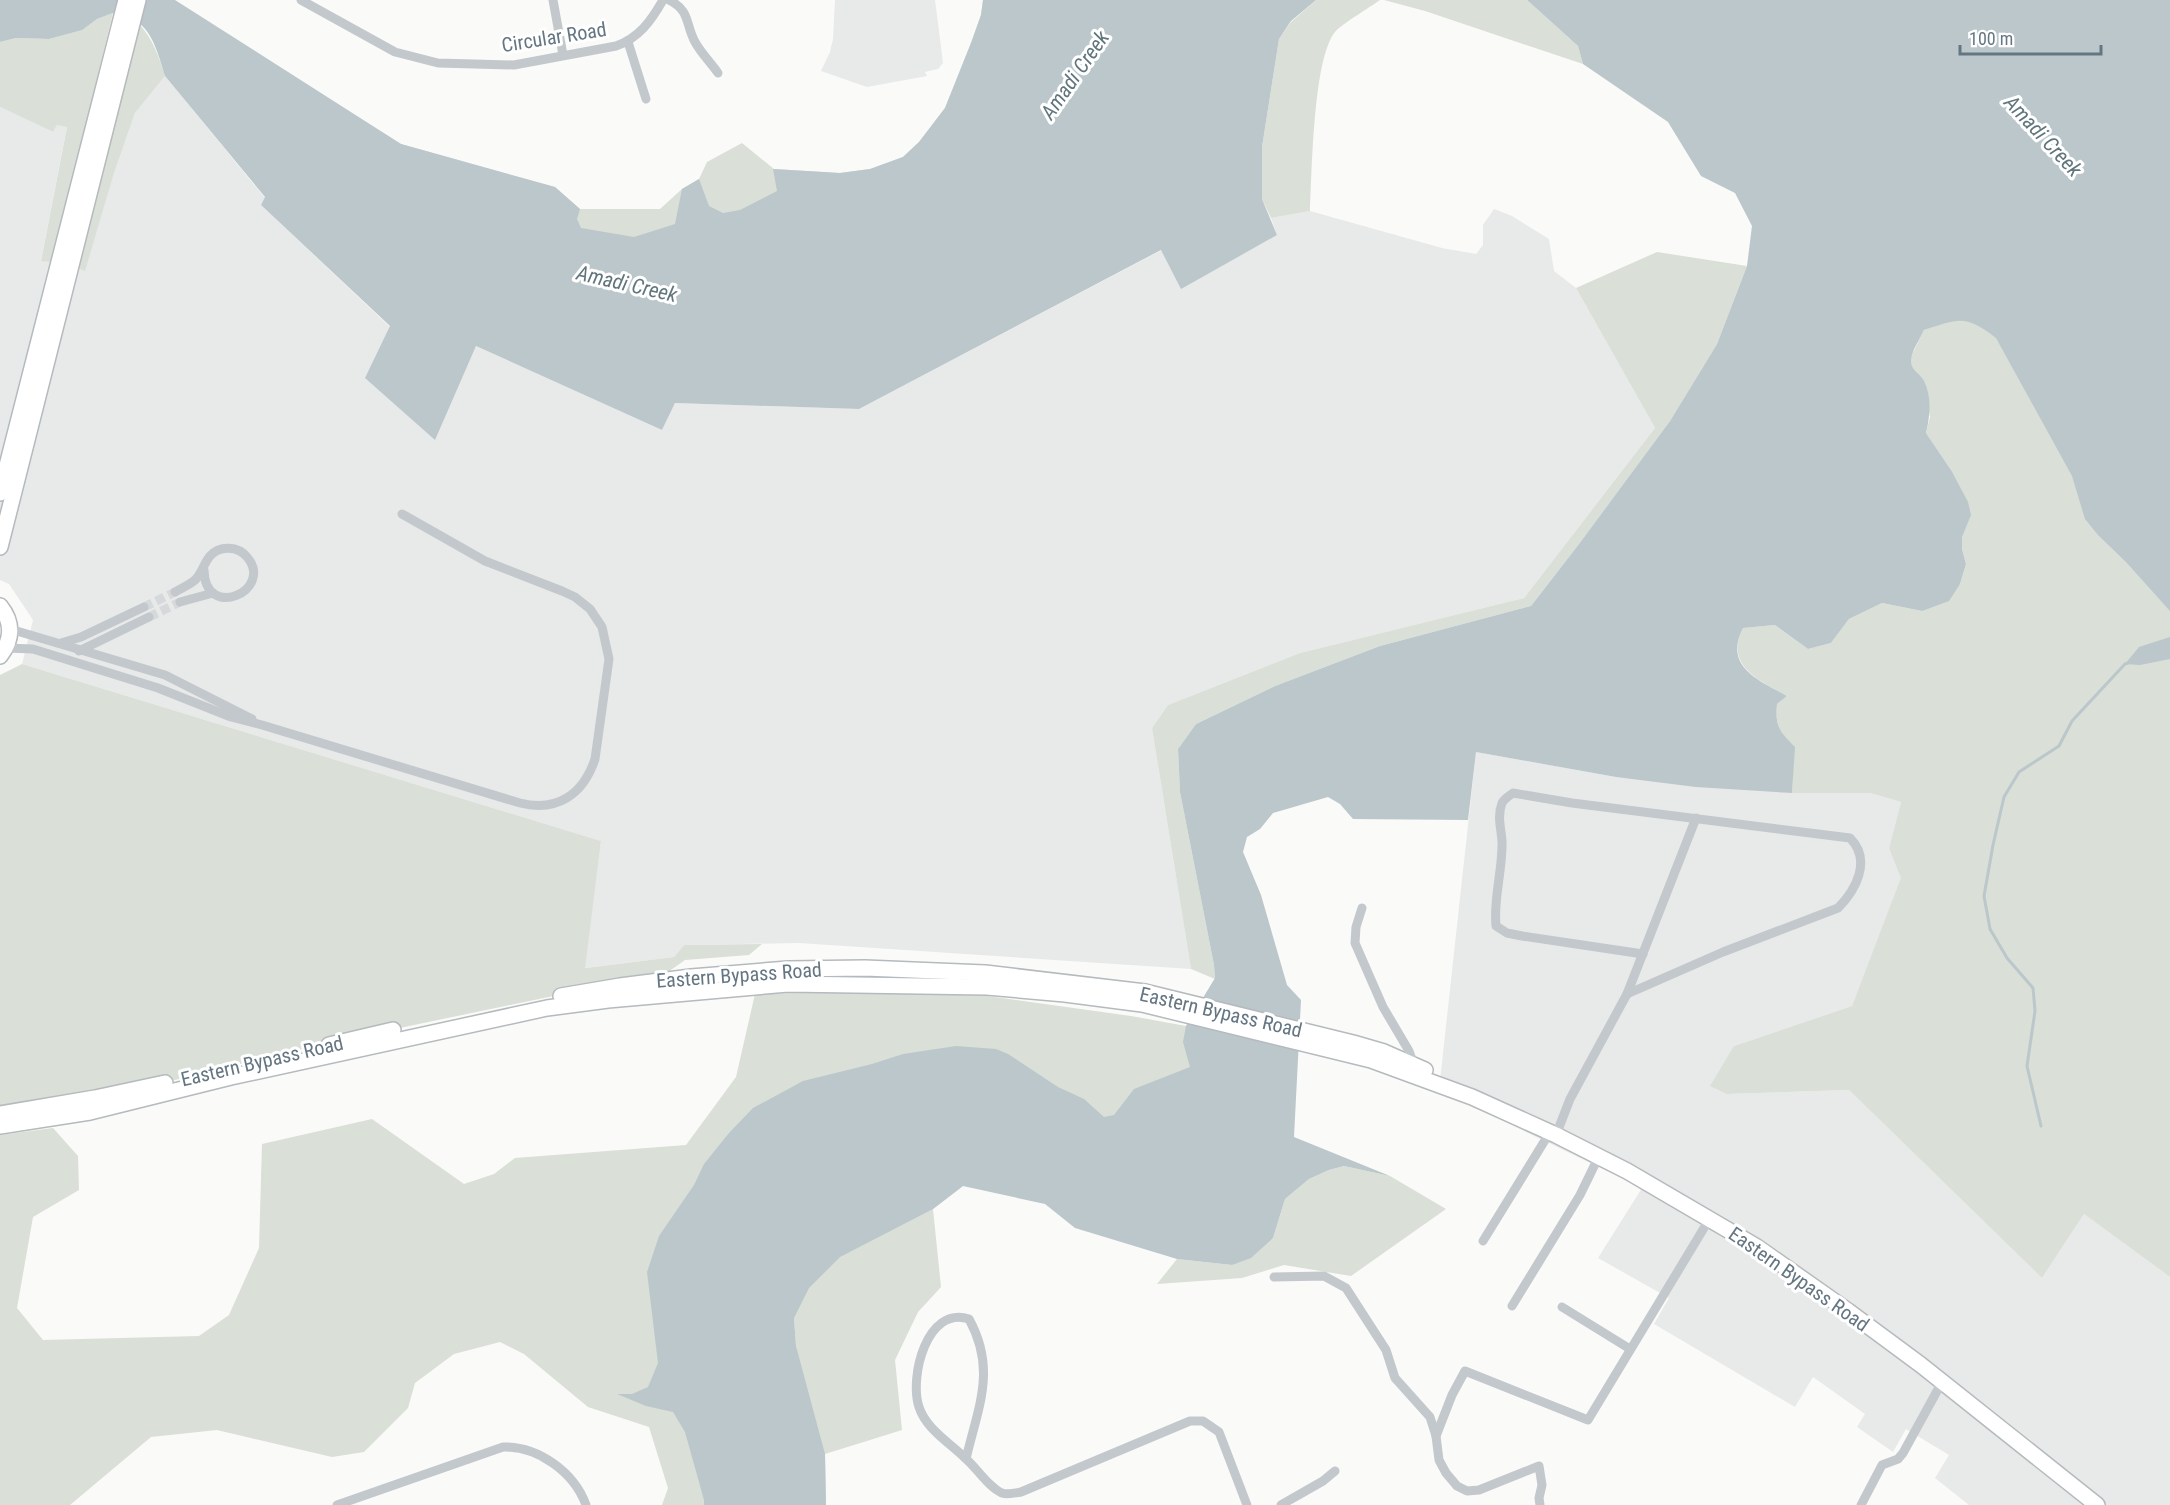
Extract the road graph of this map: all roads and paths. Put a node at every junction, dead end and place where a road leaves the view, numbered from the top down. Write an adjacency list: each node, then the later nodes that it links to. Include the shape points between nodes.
1 (126, 0): 7 (main road)
2 (138, 0): 7 (main road)
3 (301, 0): 9 (street, Circular Road, via 395,52 438,63 514,65)
4 (553, 0): 9 (street)
5 (663, 0): 8 (street, Circular Road, via 651,21)
6 (669, 0): 10 (street, via 684,12 694,41)
7 (124, 30): 12 (main road); 14 (main road)
8 (628, 42): 9 (street, Circular Road); 11 (street)
9 (563, 55)
10 (718, 72)
11 (646, 99)
12 (0, 493)
13 (402, 514): 27 (street, via 485,561 575,597 597,619 609,659 595,759 584,783 562,801 534,806)
14 (0, 547)
15 (204, 570): 16 (street); 17 (street); 17 (street, via 211,556 224,549 240,551 251,562 253,578 244,592 229,598)
16 (175, 592)
17 (213, 593): 18 (street)
18 (180, 602)
19 (0, 606): 22 (main road)
20 (144, 607): 23 (street)
21 (149, 617): 24 (street)
22 (10, 629): 23 (street); 25 (main road)
23 (59, 644): 24 (street)
24 (80, 650): 26 (street); 27 (street, via 165,675)
25 (3, 652): 26 (street, via 33,649)
26 (59, 657): 27 (street)
27 (262, 725)
28 (1696, 818): 30 (street); 30 (street, via 1512,793 1503,802 1499,819 1502,841 1496,926 1522,936); 31 (street, via 1850,838 1859,847 1862,860 1858,882 1838,908)
29 (1362, 908): 34 (street, via 1355,943)
30 (1643, 954): 31 (street)
31 (1627, 994): 38 (street)
32 (1144, 998): 33 (main road, Eastern Bypass Road); 36 (main road, Eastern Bypass Road, via 986,972 788,969 691,977 460,1016 118,1093); 37 (main road, Eastern Bypass Road, via 987,987 788,984 608,1000 547,1008 90,1112)
33 (1352, 1048): 34 (main road, Eastern Bypass Road, via 1384,1052); 35 (main road, Eastern Bypass Road)
34 (1414, 1065): 35 (main road, Eastern Bypass Road)
35 (1472, 1097): 38 (main road, Eastern Bypass Road)
36 (0, 1114)
37 (0, 1126)
38 (1553, 1134): 39 (main road, Eastern Bypass Road); 41 (street)
39 (1599, 1156): 40 (main road, Eastern Bypass Road); 43 (street, via 1580,1195)
40 (1710, 1218): 45 (street); 46 (main road, Eastern Bypass Road)
41 (1483, 1241)
42 (1274, 1277): 47 (street, via 1324,1276 1346,1288 1386,1350 1395,1378 1430,1417)
43 (1512, 1306)
44 (1562, 1307): 45 (street)
45 (1630, 1349): 47 (street, via 1588,1420 1465,1371)
46 (1942, 1382): 55 (street, via 1903,1453 1882,1465); 56 (main road, Eastern Bypass Road)
47 (1436, 1436): 54 (street, via 1439,1460 1446,1473 1467,1491 1539,1466)
48 (966, 1459): 48 (street, via 928,1422 919,1408 916,1390 918,1366 932,1332 961,1316 969,1319 983,1349 984,1373 980,1410); 52 (street, via 1002,1493 1021,1492 1190,1421 1203,1421 1219,1432)
49 (1335, 1471): 53 (street)
50 (337, 1505): 51 (street, via 503,1447 516,1447 563,1471)
51 (586, 1505)
52 (1247, 1505)
53 (1281, 1505)
54 (1540, 1505)
55 (1861, 1505)
56 (2097, 1505)

